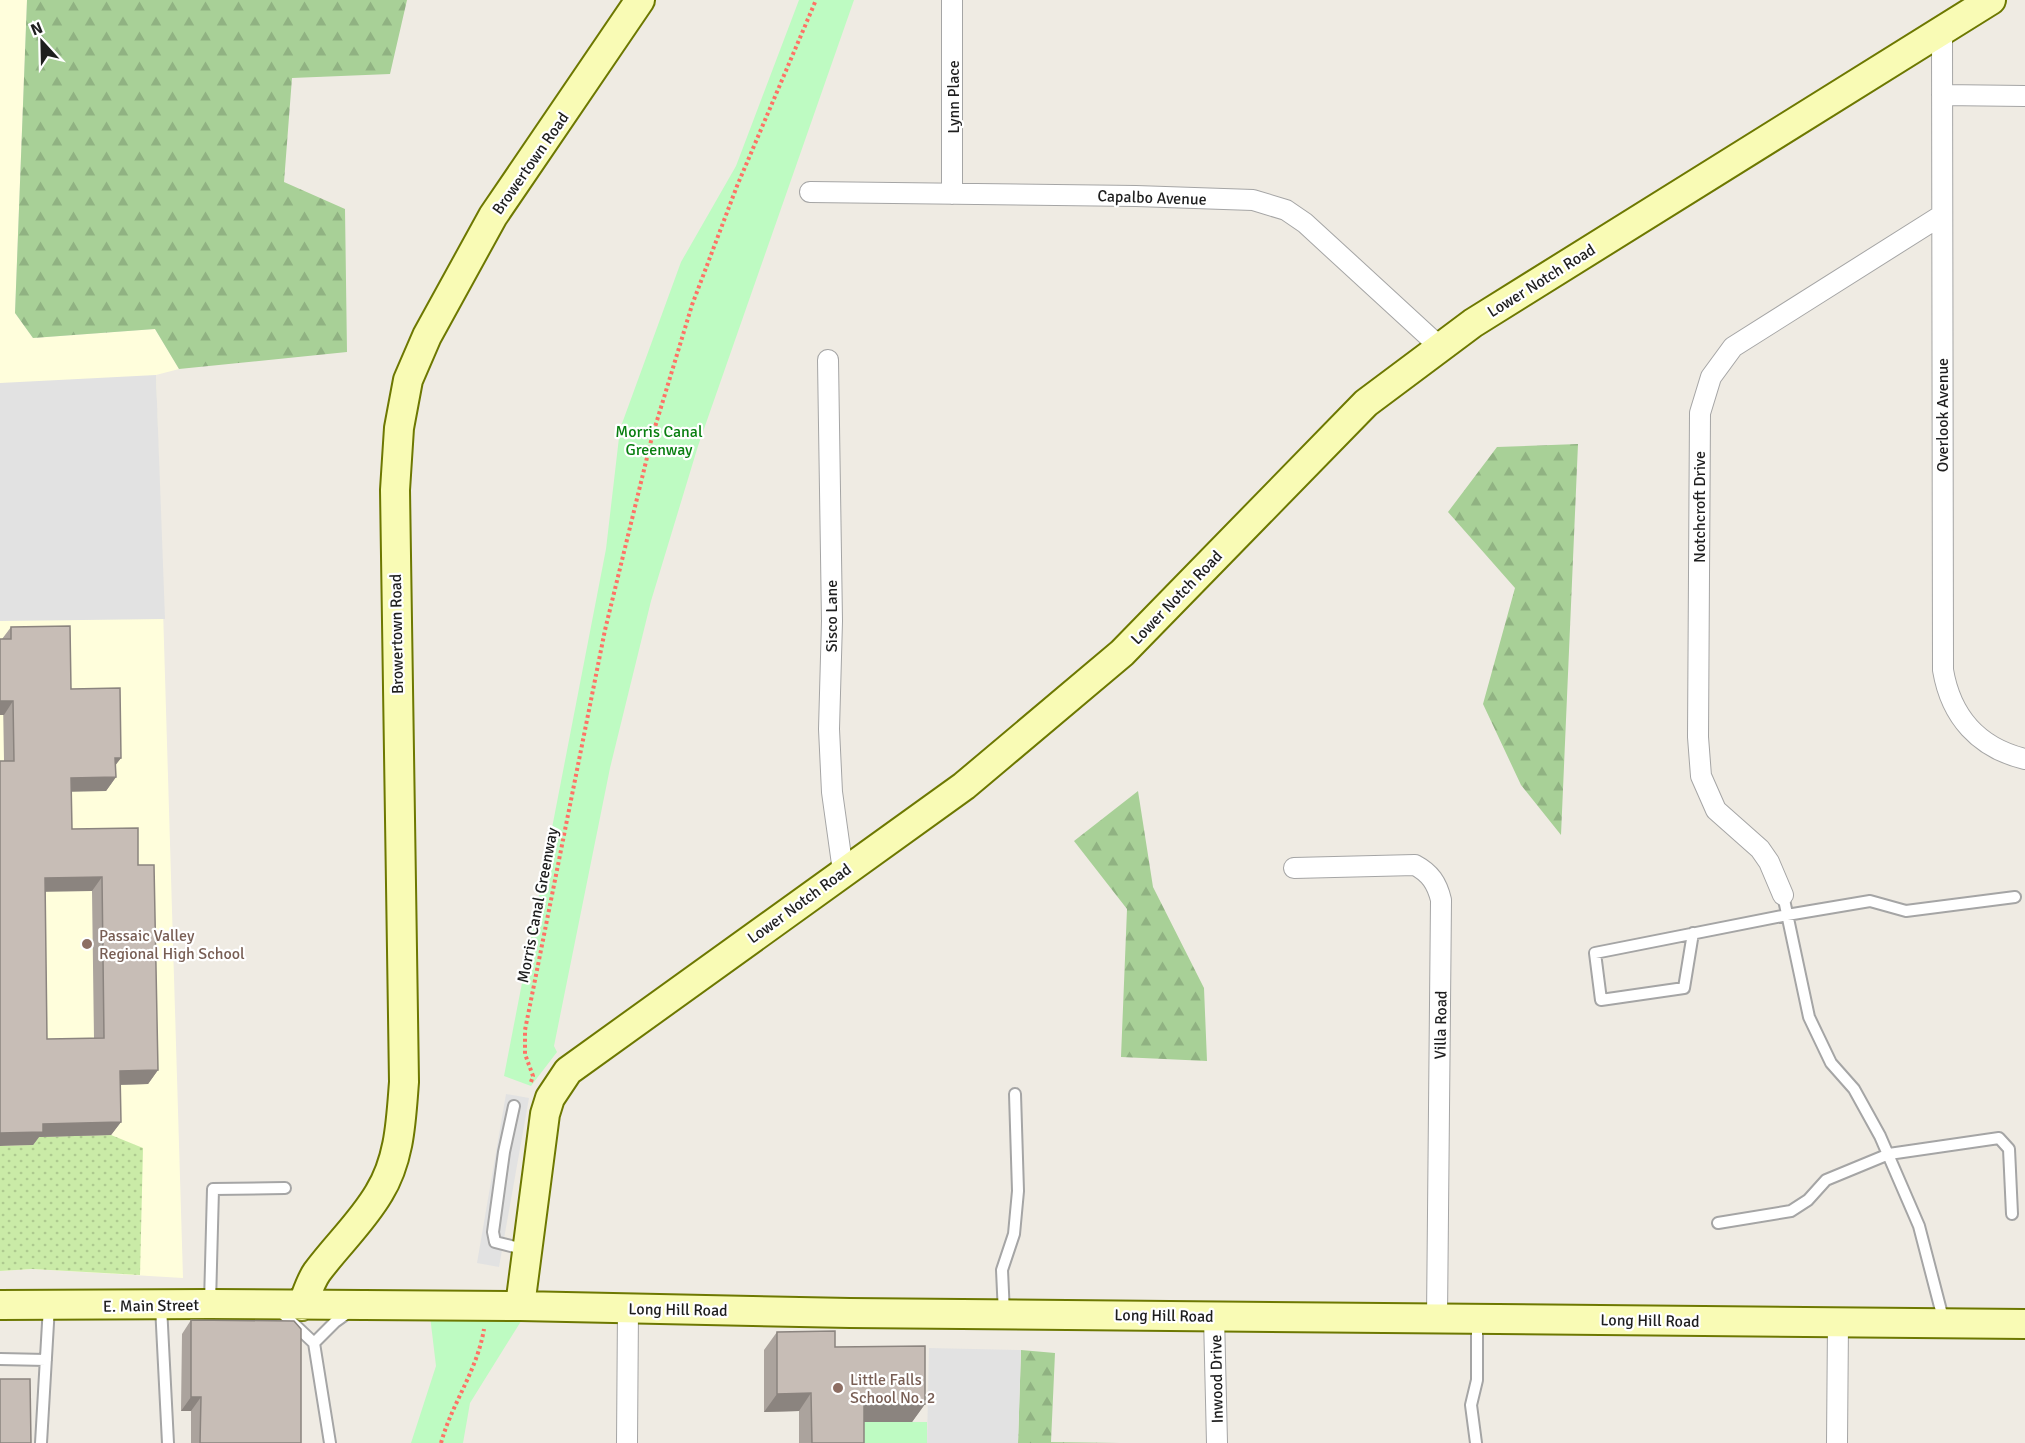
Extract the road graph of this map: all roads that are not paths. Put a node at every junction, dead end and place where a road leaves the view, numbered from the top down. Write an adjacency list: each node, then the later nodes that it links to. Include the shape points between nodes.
1 (640, 0): 29 (street, Browertown Road, via 493,216 450,291 408,380 399,428 395,490 404,1082 400,1132 394,1162 380,1192 317,1272)
2 (952, 0): 8 (street, Lynn Place)
3 (1991, 0): 4 (street, Lower Notch Road)
4 (1942, 30): 5 (street, Overlook Avenue); 10 (street, Lower Notch Road)
5 (1942, 95): 6 (street); 9 (street, Overlook Avenue)
6 (2025, 96)
7 (810, 192): 8 (street, Capalbo Avenue)
8 (952, 194): 10 (street, Capalbo Avenue, via 1136,196 1271,204 1305,223)
9 (1942, 215): 12 (street, Overlook Avenue, via 1943,670 1953,703 1977,736 2005,754); 15 (street, Notchcroft Drive, via 1733,347 1711,377 1700,412 1701,776 1716,810 1769,862)
10 (1440, 347): 14 (street, Lower Notch Road, via 1366,403 1122,653 964,786)
11 (828, 360): 14 (street, Sisco Lane, via 832,621 829,729 832,792)
12 (2025, 759)
13 (1294, 868): 37 (street, Villa Road, via 1415,865 1424,870 1439,890)
14 (843, 871): 25 (street, Lower Notch Road, via 568,1071 550,1098 545,1114)
15 (1783, 895): 17 (lane)
16 (2015, 897): 17 (lane, via 1906,911 1870,901)
17 (1787, 915): 18 (lane); 21 (lane, via 1809,1017 1832,1063 1854,1089)
18 (1693, 933): 18 (lane, via 1595,953 1601,1000 1684,988)
19 (1015, 1094): 35 (lane, via 1018,1191 1014,1234 1002,1270)
20 (514, 1106): 25 (lane, via 493,1232 495,1242)
21 (1888, 1154): 23 (lane, via 1999,1138 2009,1149); 24 (lane, via 1826,1180 1808,1200 1791,1211); 40 (lane, via 1919,1226)
22 (285, 1188): 26 (lane, via 213,1189)
23 (2012, 1215)
24 (1718, 1223)
25 (527, 1250): 33 (street, Lower Notch Road)
26 (210, 1304): 28 (street, E. Main Street); 31 (street, E. Main Street)
27 (0, 1305): 30 (street, E. Main Street)
28 (274, 1305): 29 (street, E. Main Street); 42 (lane)
29 (302, 1305): 32 (street, Long Hill Road)
30 (49, 1306): 31 (street, E. Main Street); 44 (lane)
31 (161, 1306): 46 (lane)
32 (359, 1306): 33 (street, Long Hill Road); 42 (lane)
33 (520, 1306): 34 (street, Long Hill Road)
34 (628, 1308): 35 (street, Long Hill Road); 48 (street)
35 (1004, 1314): 36 (street, Long Hill Road)
36 (1214, 1316): 37 (street, Long Hill Road); 49 (street, Inwood Drive)
37 (1437, 1318): 38 (street, Long Hill Road)
38 (1477, 1318): 39 (street, Long Hill Road); 50 (lane, via 1477,1380 1471,1405)
39 (1838, 1322): 40 (street, Long Hill Road); 51 (street)
40 (1945, 1324): 41 (street, Long Hill Road)
41 (2025, 1324)
42 (314, 1343): 47 (lane)
43 (0, 1359): 44 (lane)
44 (46, 1360): 45 (lane)
45 (41, 1443)
46 (168, 1443)
47 (330, 1443)
48 (627, 1443)
49 (1217, 1443)
50 (1476, 1443)
51 (1838, 1443)

